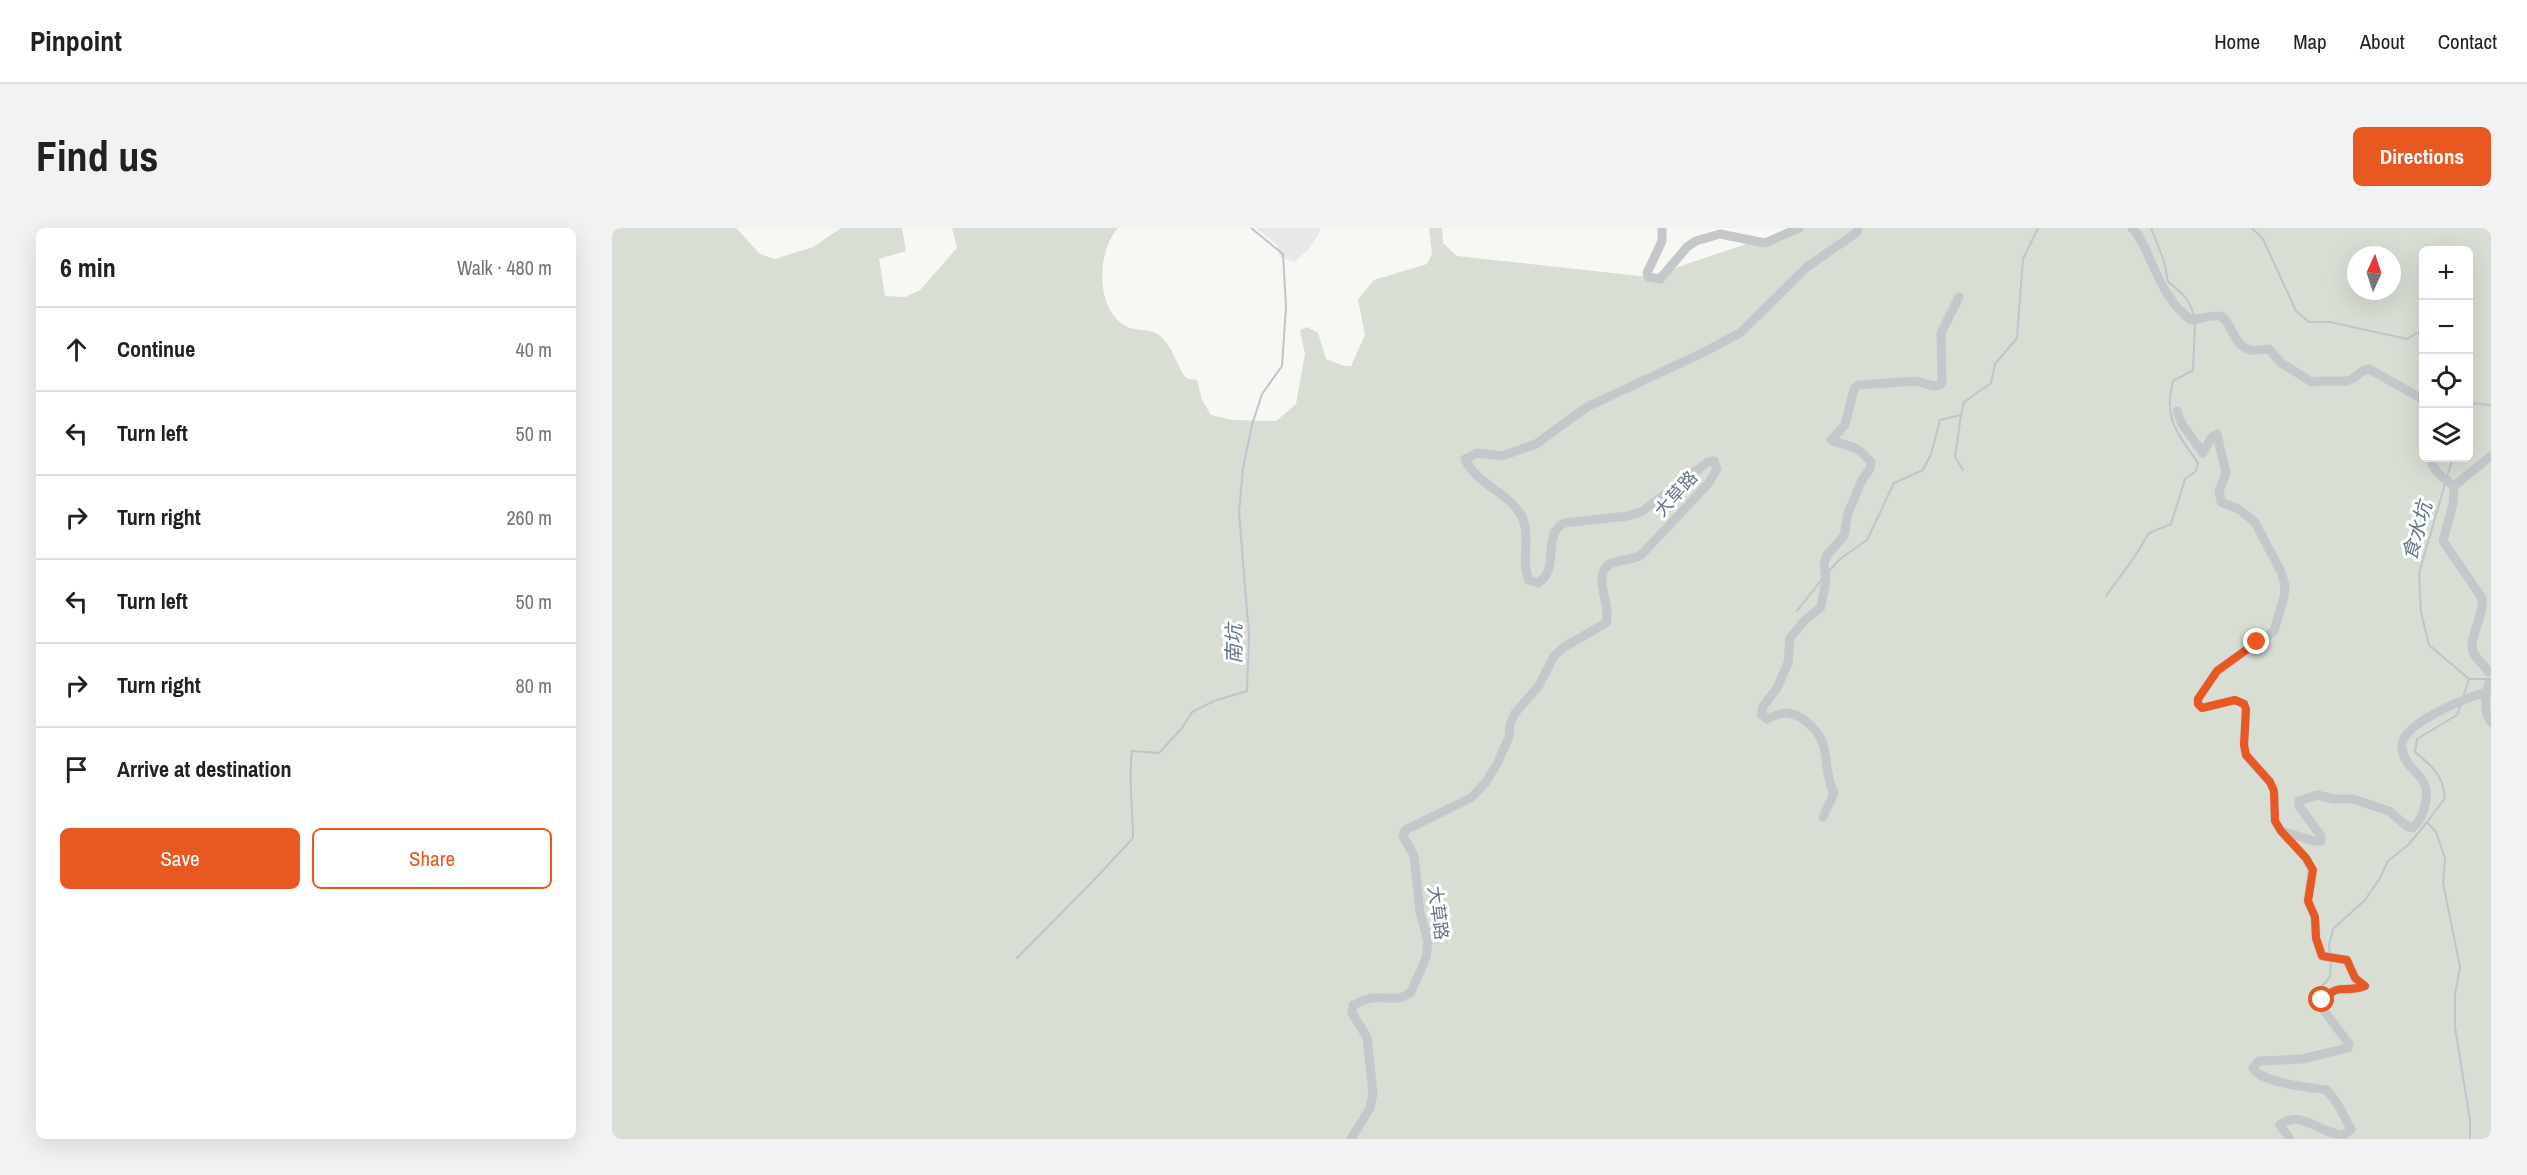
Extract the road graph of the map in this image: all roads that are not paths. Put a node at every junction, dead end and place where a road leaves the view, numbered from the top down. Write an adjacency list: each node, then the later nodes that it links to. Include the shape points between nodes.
1 (1662, 228): 2 (street, via 1662,241 1647,273 1653,280 1659,279 1696,241 1720,234 1765,243)
2 (1799, 228)
3 (1858, 228): 15 (street, 大草路, via 1807,267 1740,333 1587,407 1536,444 1503,456 1477,453 1466,459 1486,483 1513,502 1523,518 1526,572 1529,580 1538,583 1545,579 1550,567 1553,534 1558,526 1641,512 1703,465 1714,461 1717,469 1708,484 1642,554 1634,560 1611,563 1604,569 1601,575 1608,606 1606,623 1554,656 1538,687 1515,713 1509,737 1486,782 1472,798 1405,830 1403,836 1414,856 1420,912 1428,941 1426,958 1407,995 1398,999 1373,998 1353,1005 1352,1013 1367,1037 1373,1093 1370,1108)
4 (2132, 228): 6 (street, via 2175,306 2195,319 2220,316 2241,345 2250,350 2269,349 2281,363 2312,382 2346,381 2369,369)
5 (1959, 297): 13 (street, via 1941,333 1940,385 1916,381 1858,385 1845,425 1831,441 1860,450 1871,462 1870,470 1848,513 1844,536 1827,555 1821,607 1790,638 1788,663 1762,708 1767,719 1786,713 1796,716 1820,736 1834,793)
6 (2419, 397)
7 (2177, 411): 14 (street, via 2203,453 2217,434 2226,473 2219,491 2222,502 2255,522 2285,585 2274,630 2217,671 2198,699 2202,708 2235,700 2244,704 2246,755 2270,782 2275,821)
8 (2491, 456): 10 (street)
9 (2431, 462): 10 (street, via 2440,477)
10 (2453, 485): 11 (street, via 2453,504 2443,541 2482,598 2472,647)
11 (2488, 672)
12 (2491, 722): 14 (street, via 2486,709 2487,688 2436,713 2403,738 2401,747 2406,760 2428,790 2422,815 2412,828 2389,811 2353,799 2317,795 2299,801 2299,806 2321,841)
13 (1823, 817)
14 (2281, 831): 16 (street, via 2313,870 2308,901 2322,956 2347,960 2355,978 2365,986 2333,990 2319,1004 2346,1038 2348,1048 2302,1059 2259,1061 2253,1068 2271,1080 2327,1090 2351,1129 2344,1135 2334,1135 2296,1118 2280,1125)
15 (1351, 1139)
16 (2290, 1139)

